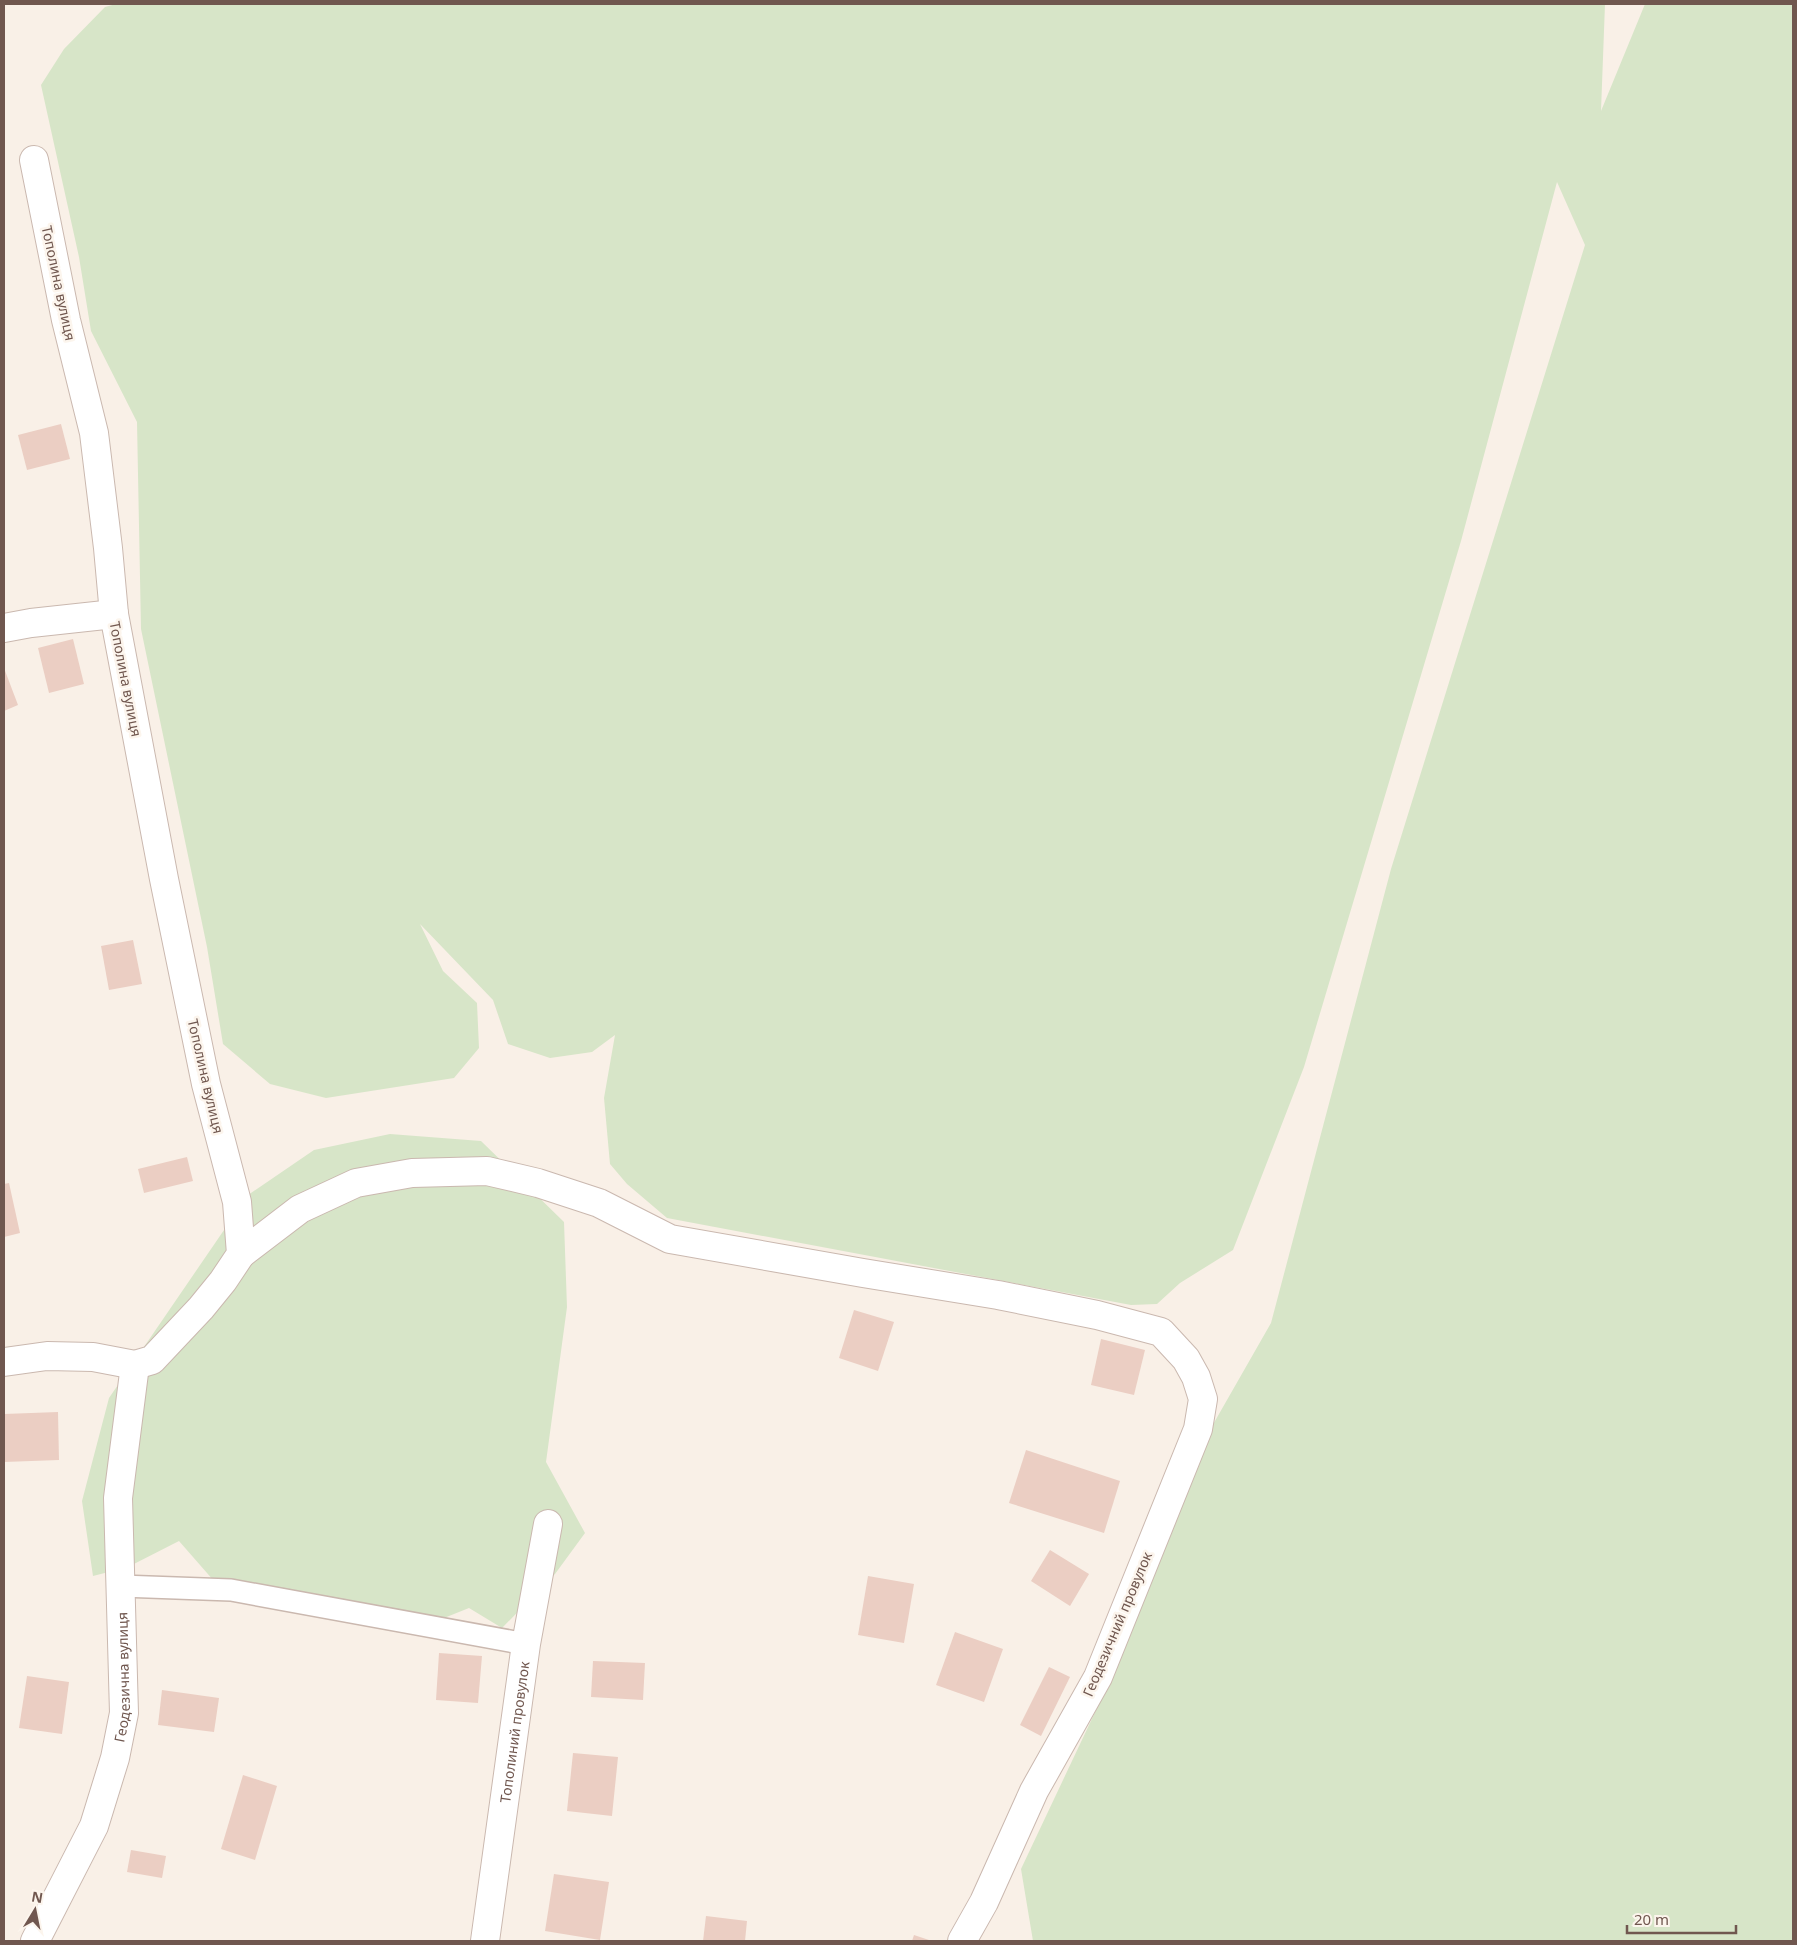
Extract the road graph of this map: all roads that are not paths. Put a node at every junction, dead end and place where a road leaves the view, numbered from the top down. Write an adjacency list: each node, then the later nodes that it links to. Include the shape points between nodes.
1 (34, 160): 2 (street, Тополина вулиця, via 66,320 94,433)
2 (114, 614): 3 (street, Тополина вулиця); 4 (street, Тополина вулиця, via 202,1064 237,1202)
3 (4, 628)
4 (241, 1254): 6 (street, via 201,1308 152,1360); 12 (street, Геодезичний провулок, via 300,1209 356,1183 412,1173 487,1171 599,1203 670,1239 998,1295 1161,1332 1186,1359 1196,1377 1203,1400 1198,1429 1098,1677 1034,1791 984,1902)
5 (4, 1362): 6 (street, via 47,1356 93,1357)
6 (135, 1365): 8 (street, Геодезична вулиця, via 118,1498)
7 (548, 1524): 9 (street, Тополиний провулок)
8 (121, 1586): 9 (lane, via 231,1590); 10 (street, Геодезична вулиця, via 124,1712 115,1758 94,1826)
9 (526, 1644): 11 (street, Тополиний провулок)
10 (35, 1941)
11 (485, 1941)
12 (962, 1941)

